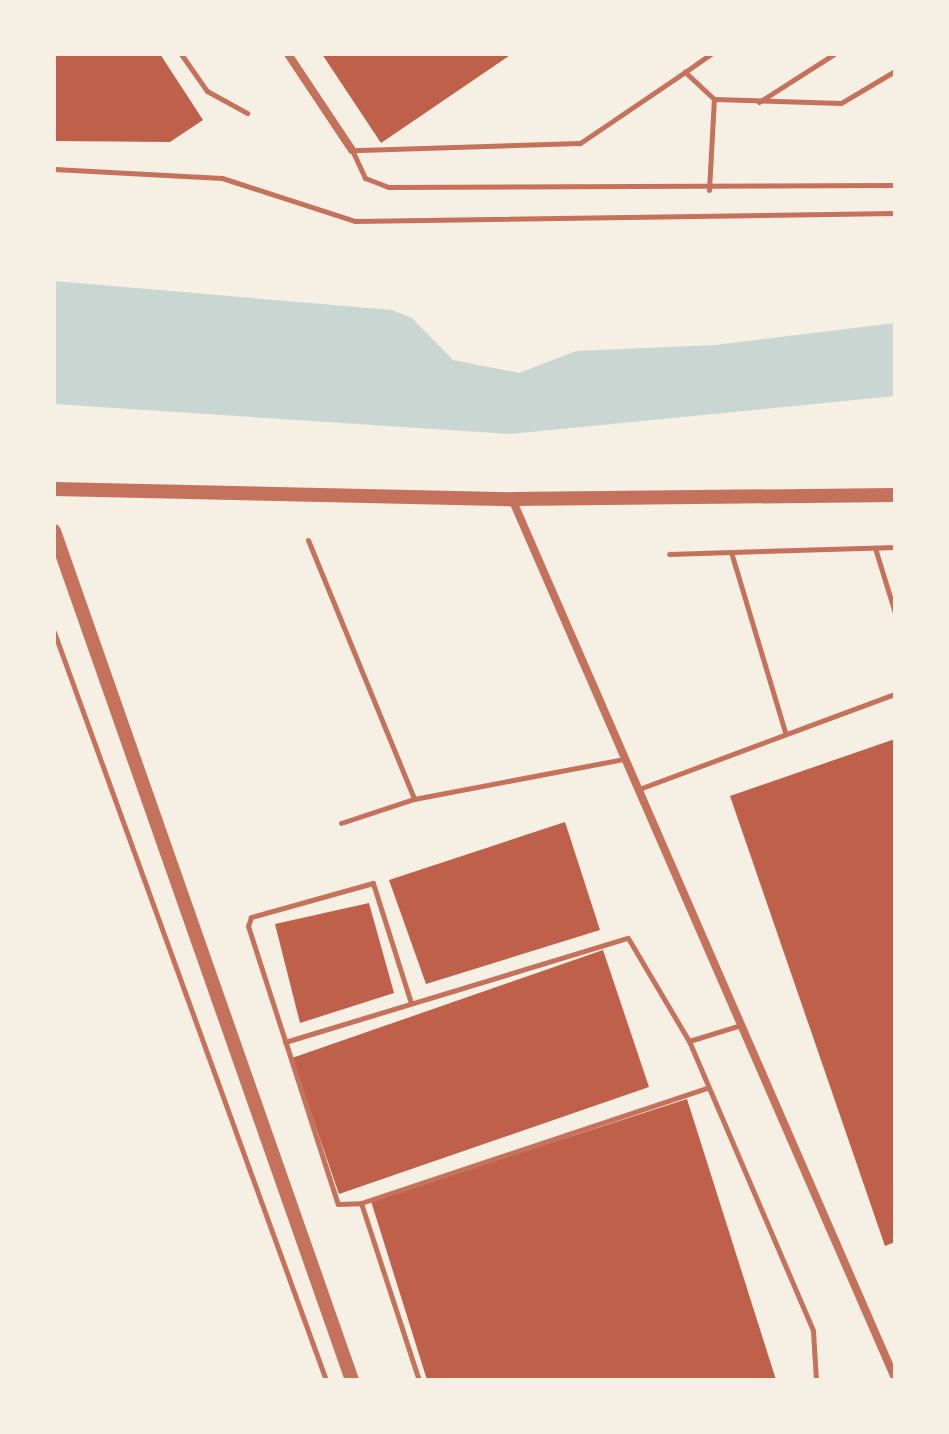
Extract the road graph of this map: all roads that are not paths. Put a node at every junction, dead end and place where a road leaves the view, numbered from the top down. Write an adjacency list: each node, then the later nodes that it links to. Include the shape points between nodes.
1 (181, 54): 9 (lane, via 207,91)
2 (288, 54): 10 (street)
3 (711, 54): 6 (lane)
4 (834, 54): 8 (lane)
5 (895, 71): 8 (lane, via 841,103)
6 (685, 72): 7 (lane); 10 (lane, via 580,143)
7 (714, 99): 8 (lane); 13 (lane)
8 (758, 103)
9 (247, 113)
10 (352, 150): 13 (lane, via 365,178 388,187)
11 (54, 169): 14 (lane, via 222,178 355,221)
12 (895, 185): 13 (lane)
13 (709, 190)
14 (895, 213)
15 (54, 489): 17 (street)
16 (895, 495): 17 (street)
17 (512, 499): 28 (street)
18 (54, 531): 40 (street)
19 (308, 540): 30 (lane)
20 (895, 547): 21 (lane)
21 (875, 548): 22 (lane); 24 (lane)
22 (731, 552): 23 (lane); 27 (lane)
23 (669, 554)
24 (895, 613)
25 (54, 632): 39 (lane)
26 (895, 694): 27 (lane)
27 (785, 732): 29 (lane)
28 (625, 759): 29 (street); 30 (lane)
29 (638, 789): 33 (street)
30 (414, 799): 31 (lane)
31 (341, 823)
32 (411, 1003): 34 (lane, via 621,936 635,944); 35 (lane); 35 (lane, via 376,884 275,905 248,926)
33 (741, 1025): 34 (lane); 38 (street)
34 (689, 1041): 36 (lane)
35 (285, 1042): 37 (lane, via 338,1204)
36 (706, 1088): 37 (lane); 42 (lane, via 813,1331)
37 (361, 1203): 41 (lane)
38 (895, 1378)
39 (326, 1380)
40 (352, 1380)
41 (419, 1380)
42 (816, 1380)

